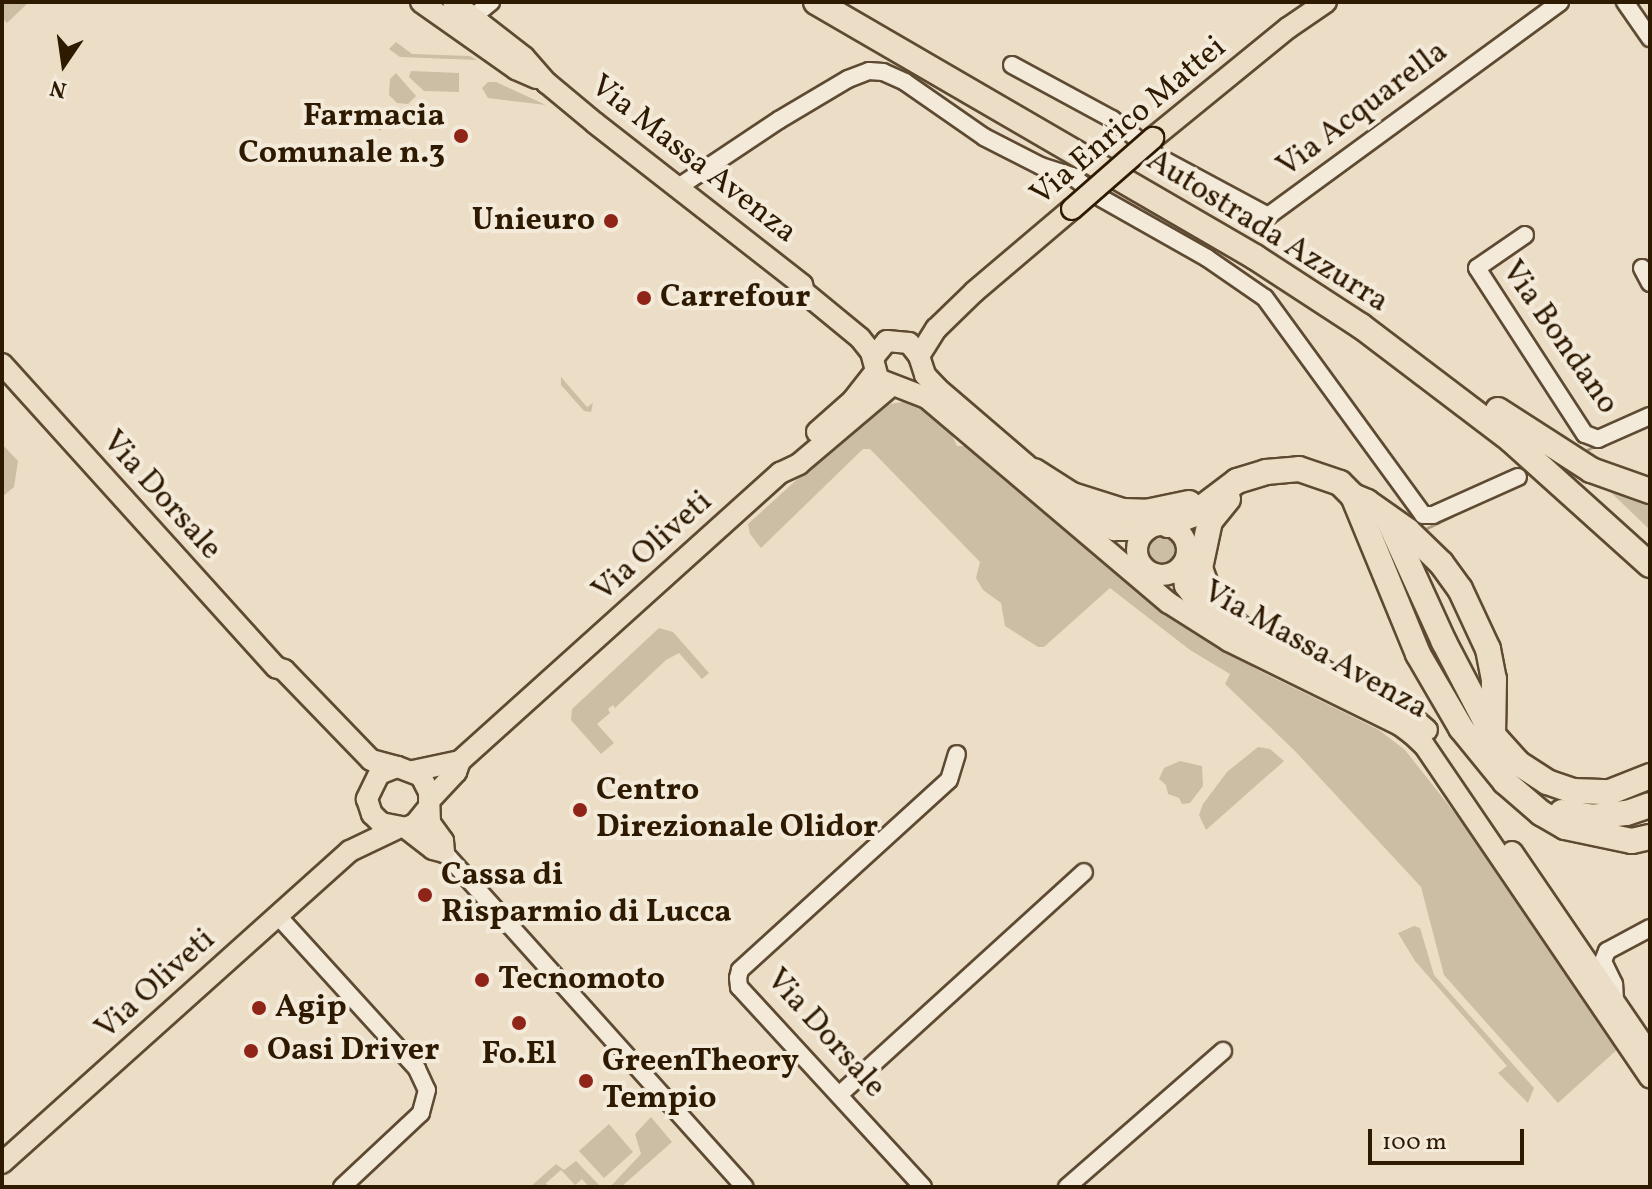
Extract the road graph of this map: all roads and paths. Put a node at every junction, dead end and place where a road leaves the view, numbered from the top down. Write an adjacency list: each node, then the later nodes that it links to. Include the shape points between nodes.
1 (421, 2): 8 (main road, Via Massa Avenza)
2 (491, 2): 8 (street)
3 (816, 2): 31 (highway, Autostrada Azzurra, via 1361,326)
4 (844, 2): 24 (highway, Autostrada Azzurra, via 1264,246 1369,314)
5 (1326, 2): 11 (main road, Via Enrico Mattei)
6 (1560, 2): 11 (street, Via Acquarella, via 1268,216)
7 (1625, 2): 9 (street)
8 (467, 20): 13 (main road, Via Massa Avenza, via 524,57 547,83)
9 (1650, 38)
10 (1012, 65): 11 (street, Via Acquarella)
11 (1147, 143): 17 (main road, Via Enrico Mattei, bridge)
12 (1085, 186): 13 (street, via 984,137 894,76 869,71 779,120)
13 (677, 188): 16 (main road, Via Massa Avenza)
14 (1101, 198): 28 (street, via 1218,264 1265,298 1423,515)
15 (1525, 235): 23 (street, Via Bondano, via 1477,268 1585,434 1598,439)
16 (802, 285): 18 (main road, Via Massa Avenza, via 810,285 861,325); 21 (main road, Via Massa Avenza, via 860,338)
17 (974, 292): 18 (main road, Via Enrico Mattei); 19 (main road, Via Enrico Mattei, via 936,329)
18 (895, 341): 19 (main road, Via Massa Avenza); 21 (main road)
19 (919, 361): 22 (main road, via 914,379); 25 (main road, Via Massa Avenza, via 937,388)
20 (2, 364): 43 (main road, Via Dorsale)
21 (874, 365): 22 (main road, Via Massa Avenza); 26 (main road, Via Oliveti, via 853,400 789,457)
22 (897, 386): 26 (main road, Via Oliveti, via 799,464); 32 (main road, Via Massa Avenza, via 927,398)
23 (1650, 416)
24 (1518, 424): 29 (highway, via 1591,470); 35 (highway)
25 (1034, 471): 27 (highway, via 1094,505 1146,512 1187,504 1232,478); 34 (main road, Via Massa Avenza, via 1095,522 1131,532)
26 (780, 473): 46 (main road, Via Oliveti)
27 (1253, 475): 30 (highway, via 1281,469 1319,473); 34 (highway, via 1192,515); 37 (highway, via 1203,517); 42 (highway, via 1210,521 1200,568 1214,607)
28 (1518, 477)
29 (1650, 491)
30 (1353, 496): 33 (highway); 49 (highway, via 1418,654 1461,728)
31 (1584, 503): 38 (highway, Autostrada Azzurra); 40 (highway)
32 (1060, 509): 36 (main road); 41 (main road, Via Massa Avenza, via 1149,588)
33 (1386, 515): 44 (highway); 44 (highway, via 1441,563 1460,589 1488,649 1494,679)
34 (1157, 527): 36 (main road, via 1140,538); 37 (main road, via 1182,533)
35 (1650, 544)
36 (1138, 555): 39 (main road, via 1148,570)
37 (1185, 557): 39 (main road); 42 (main road, Via Massa Avenza, via 1185,586 1195,604)
38 (1650, 565)
39 (1162, 575): 41 (main road)
40 (1650, 577)
41 (1199, 624): 61 (main road, Via Massa Avenza, via 1400,725 1424,745)
42 (1242, 630): 61 (main road, Via Massa Avenza, via 1405,711 1430,733)
43 (276, 667): 47 (main road, Via Dorsale, via 371,760); 51 (main road, Via Dorsale, via 354,761 364,777)
44 (1493, 735): 48 (highway, via 1518,763 1573,791 1610,792); 50 (highway, via 1513,777)
45 (957, 754): 65 (street, Via Dorsale, via 949,780 740,970 739,987)
46 (460, 761): 47 (main road, Via Oliveti); 52 (main road, Via Oliveti)
47 (405, 769): 51 (main road, via 379,774); 52 (main road, via 426,783)
48 (1650, 776)
49 (1510, 786): 50 (highway); 55 (highway, via 1565,827 1632,841)
50 (1537, 800): 53 (highway, via 1562,812 1592,817)
51 (368, 803): 54 (main road, via 381,823); 56 (main road, Via Oliveti)
52 (428, 805): 54 (main road, via 422,818); 57 (main road)
53 (1650, 805)
54 (401, 828): 56 (main road, Via Oliveti); 57 (main road)
55 (1650, 837)
56 (350, 851): 59 (main road, Via Oliveti)
57 (444, 852): 68 (street)
58 (1084, 872): 65 (street)
59 (278, 916): 66 (main road, Via Oliveti); 67 (street, via 417,1069 427,1090 421,1113)
60 (1650, 928): 61 (street, via 1607,951 1603,961 1614,984)
61 (1607, 1004): 63 (main road, Via Massa Avenza); 64 (main road, Via Massa Avenza)
62 (1223, 1051): 70 (street)
63 (1650, 1054)
64 (1650, 1078)
65 (839, 1095): 69 (street, Via Dorsale)
66 (2, 1163)
67 (342, 1187)
68 (745, 1187)
69 (923, 1187)
70 (1067, 1187)

